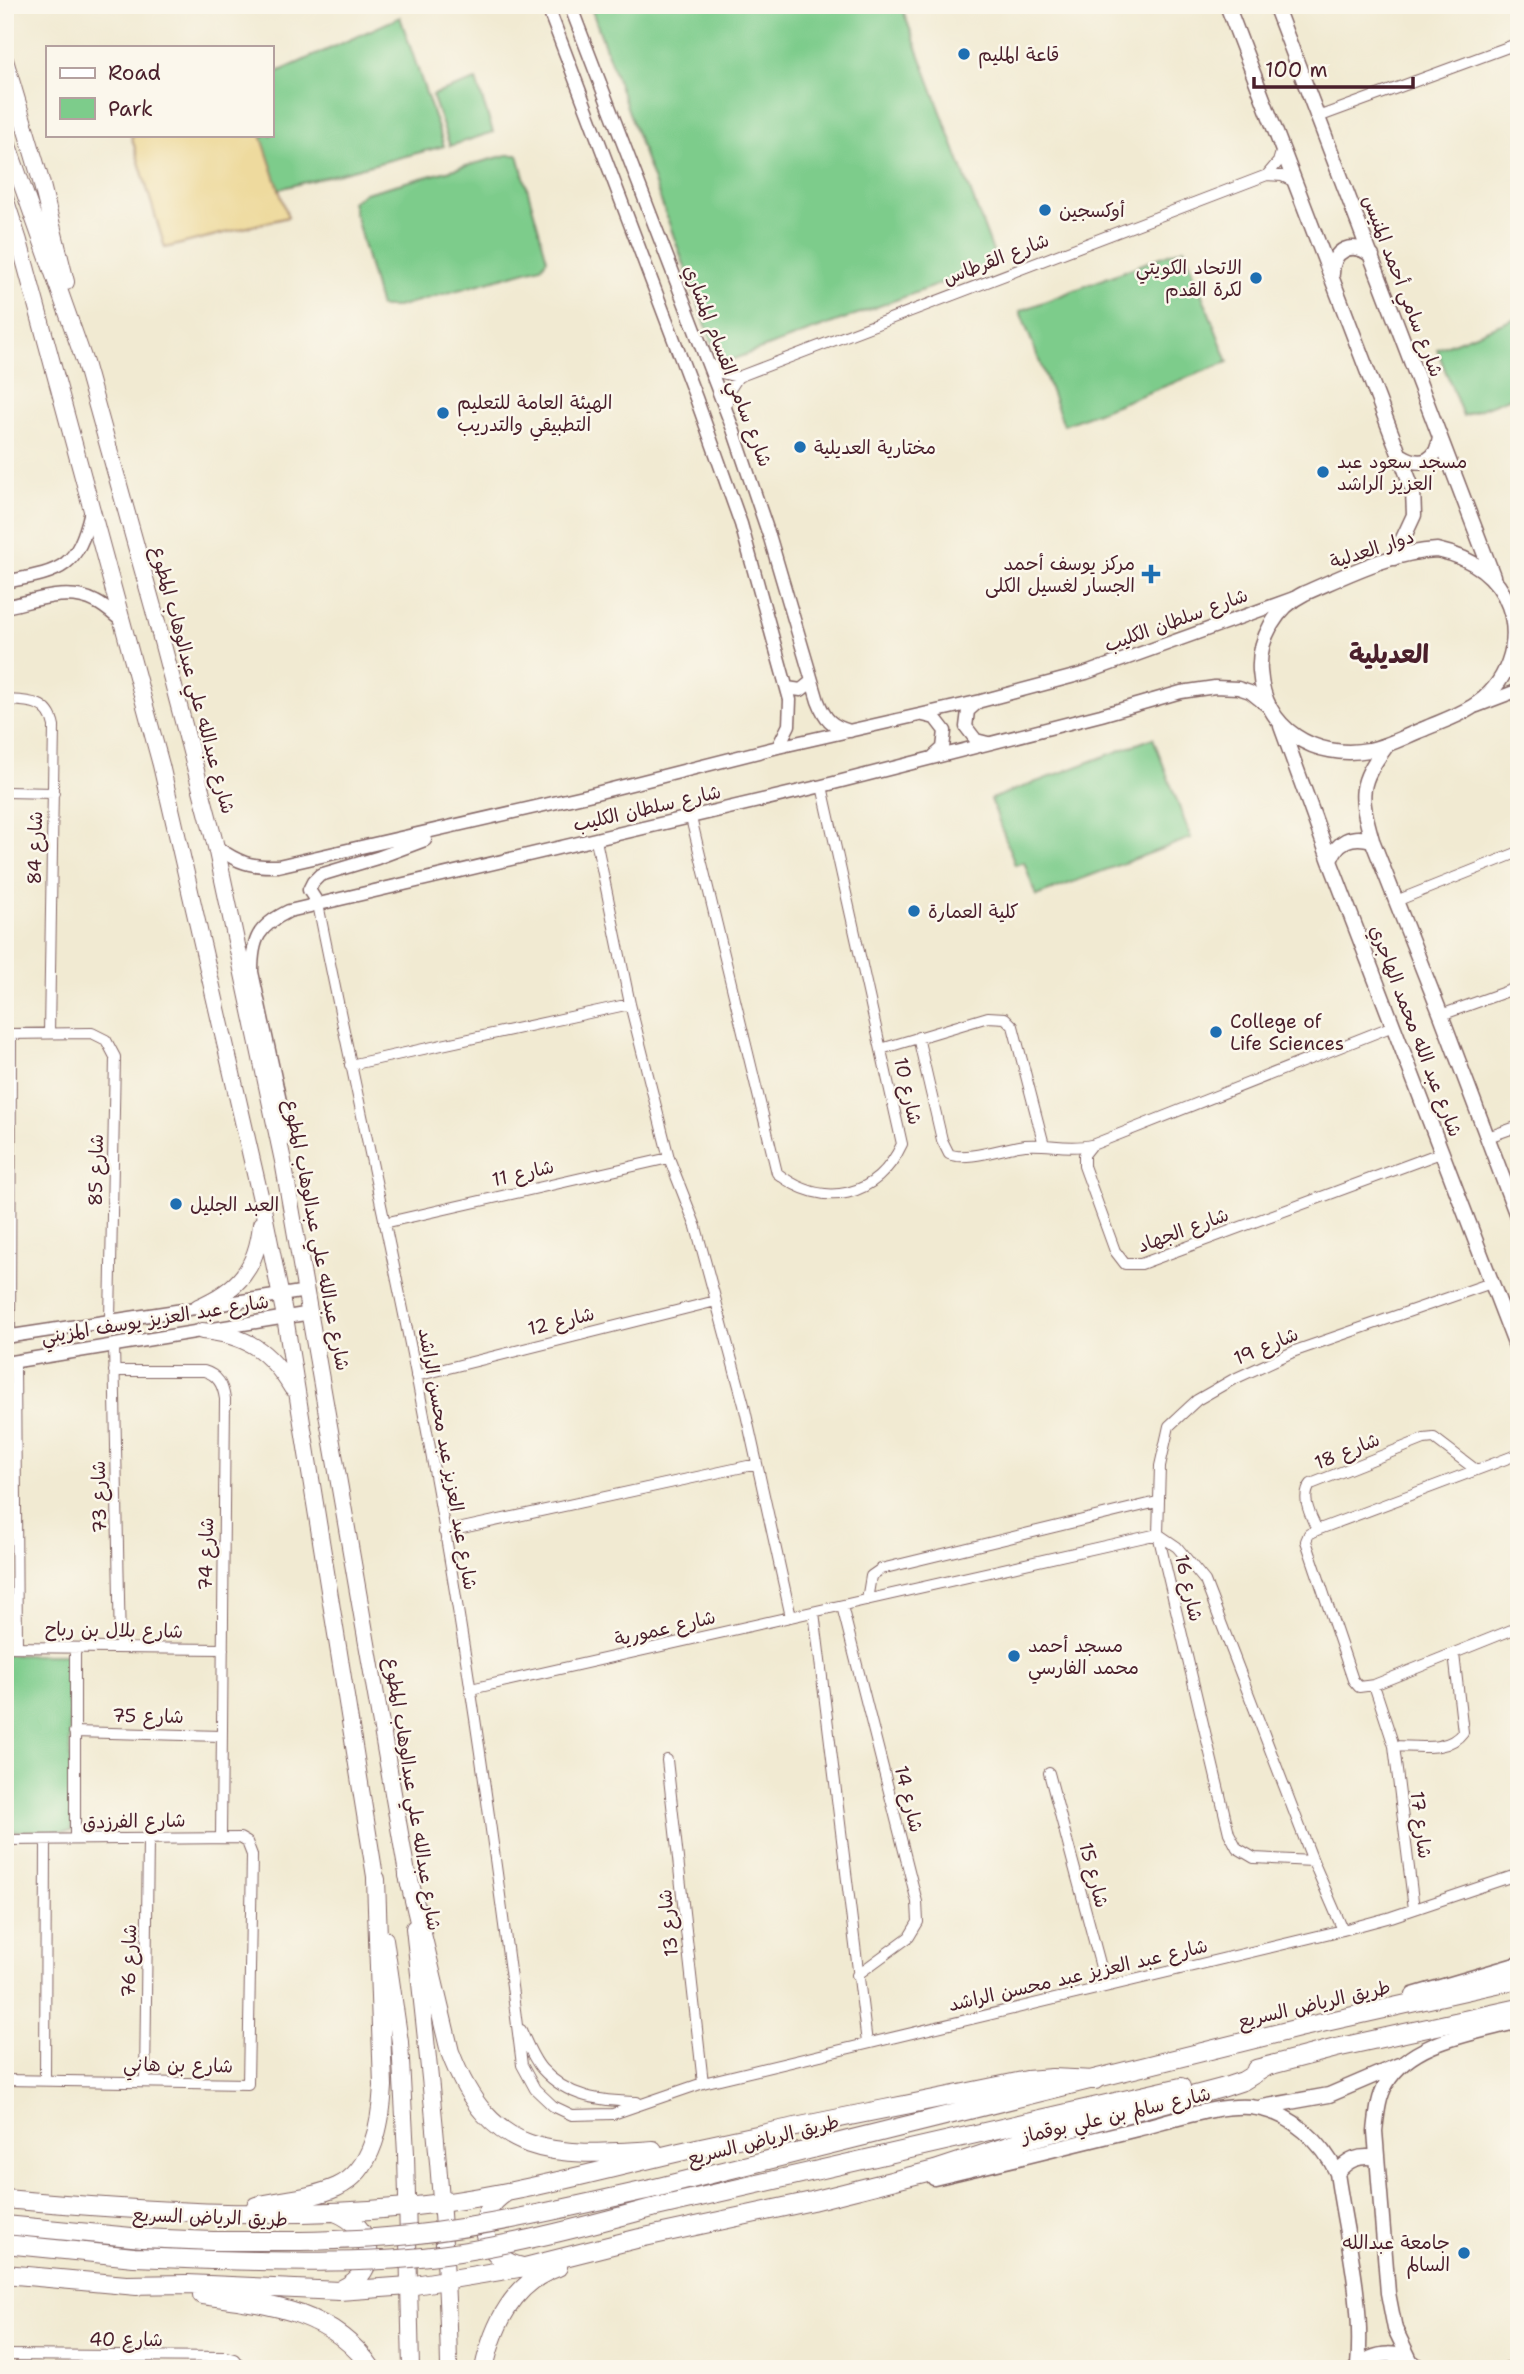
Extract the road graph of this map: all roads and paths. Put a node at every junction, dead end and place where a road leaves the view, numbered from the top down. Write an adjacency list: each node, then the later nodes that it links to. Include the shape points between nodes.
1 (547, 5): 11 (street)
2 (570, 5): 10 (street, شارع سامي القسام المشاري)
3 (1227, 5): 9 (main road)
4 (1275, 5): 7 (main road, شارع سامي أحمد المنيس)
5 (1519, 43): 7 (street)
6 (5, 60): 21 (main road, via 41,181)
7 (1318, 117): 19 (main road, شارع سامي أحمد المنيس)
8 (5, 137): 21 (main road, شارع عبدالله علي عبدالوهاب المطوع)
9 (1282, 147): 13 (street, via 1278,162); 15 (main road)
10 (624, 149): 11 (street, via 613,157); 12 (street, شارع سامي القسام المشاري)
11 (604, 156): 14 (street)
12 (633, 173): 14 (street, via 624,173); 22 (street, شارع سامي القسام المشاري)
13 (1267, 175): 15 (street); 23 (street, شارع القرطاس)
14 (614, 182): 39 (street, via 741,524)
15 (1296, 182): 20 (main road)
16 (5, 198): 18 (main road)
17 (5, 216): 18 (main road)
18 (19, 241): 27 (main road)
19 (1372, 256): 20 (main road, via 1354,247 1345,249 1332,264); 25 (main road, شارع سامي أحمد المنيس)
20 (1332, 274): 26 (main road)
21 (85, 363): 59 (main road, شارع عبدالله علي عبدالوهاب المطوع)
22 (708, 363): 23 (street, via 721,373); 24 (street, شارع سامي القسام المشاري)
23 (738, 377): 24 (street)
24 (726, 408): 38 (street, شارع سامي القسام المشاري, via 770,538)
25 (1440, 437): 26 (main road, via 1439,448 1422,462); 30 (main road, شارع سامي أحمد المنيس)
26 (1402, 456): 28 (main road, via 1413,490 1413,515)
27 (91, 510): 29 (street, via 72,559); 37 (main road)
28 (1394, 558): 30 (main road, دوار العدلية, via 1415,551 1453,553); 32 (main road, دوار العدلية)
29 (31, 577): 31 (street); 34 (street, via 40,584)
30 (1495, 580): 33 (main road, دوار العدلية)
31 (5, 582)
32 (1295, 598): 42 (street, شارع سلطان الكليب, via 1086,673); 44 (main road, دوار العدلية, via 1274,620 1262,649 1261,680)
33 (1506, 598): 36 (street); 43 (main road, دوار العدلية, via 1514,626 1507,667 1492,691)
34 (38, 600): 35 (street); 37 (street, via 70,595 84,598)
35 (5, 607)
36 (1519, 607)
37 (123, 622): 80 (main road, via 164,778)
38 (811, 682): 39 (street, via 801,690); 47 (street, شارع سامي القسام المشاري, via 826,719)
39 (788, 688): 50 (street, via 789,725)
40 (1519, 690): 43 (street)
41 (5, 701): 54 (street, شارع 84, via 31,701 52,717)
42 (981, 701): 45 (street, شارع سلطان الكليب); 48 (street, via 968,711 966,727 976,740)
43 (1471, 708): 49 (main road, دوار العدلية)
44 (1271, 709): 46 (main road, دوار العدلية); 48 (street, شارع سلطان الكليب, via 1250,692 1215,687)
45 (920, 715): 47 (street, شارع سلطان الكليب); 51 (street, via 935,718 945,732 943,748)
46 (1279, 721): 49 (main road, دوار العدلية, via 1301,740 1328,751 1357,752); 61 (main road, شارع عبد الله محمد الهاجري)
47 (850, 731): 50 (street, شارع سلطان الكليب)
48 (992, 743): 51 (street, شارع سلطان الكليب)
49 (1387, 745): 58 (main road, شارع عبد الله محمد الهاجري, via 1368,770 1363,794)
50 (778, 747): 56 (street, شارع سلطان الكليب)
51 (930, 758): 52 (street, شارع سلطان الكليب)
52 (822, 786): 55 (street, شارع سلطان الكليب); 71 (street, شارع 10)
53 (5, 792): 54 (street)
54 (54, 793): 68 (street, شارع 84)
55 (691, 818): 57 (street, شارع سلطان الكليب); 71 (street, شارع 10, via 777,1173 791,1184 822,1195 856,1191 884,1173 895,1159 902,1144)
56 (477, 820): 59 (street, شارع سلطان الكليب, via 278,866 255,867); 63 (street, via 320,875 309,890)
57 (596, 840): 63 (street, شارع سلطان الكليب); 65 (street)
58 (1371, 840): 61 (main road, via 1361,837 1341,843); 62 (main road, شارع عبد الله محمد الهاجري)
59 (216, 847): 79 (main road, شارع عبدالله علي عبدالوهاب المطوع)
60 (1519, 852): 62 (street)
61 (1330, 861): 67 (main road, شارع عبد الله محمد الهاجري)
62 (1396, 901): 66 (main road, شارع عبد الله محمد الهاجري)
63 (318, 904): 72 (street, شارع عبد العزيز عبد محسن الراشد); 79 (street, شارع سلطان الكليب, via 276,918 259,934 252,953 254,982 284,1115)
64 (1519, 987): 66 (street)
65 (630, 1004): 72 (street); 78 (street)
66 (1441, 1015): 74 (main road, شارع عبد الله محمد الهاجري)
67 (1393, 1027): 76 (street); 77 (main road, شارع عبد الله محمد الهاجري)
68 (49, 1033): 69 (street); 90 (street, شارع 85, via 99,1035 116,1057)
69 (8, 1034): 93 (street)
70 (918, 1037): 71 (street); 75 (street, via 949,1154); 75 (street, via 988,1017 1010,1021)
71 (881, 1049)
72 (350, 1065): 82 (street, شارع عبد العزيز عبد محسن الراشد)
73 (1519, 1125): 74 (street)
74 (1488, 1137): 81 (main road, شارع عبد الله محمد الهاجري)
75 (1044, 1145): 76 (street)
76 (1092, 1145): 77 (street, شارع الجهاد, via 1084,1155 1084,1166 1115,1251 1131,1266)
77 (1443, 1152): 83 (main road, شارع عبد الله محمد الهاجري)
78 (669, 1158): 82 (street, شارع 11); 86 (street, via 696,1227)
79 (283, 1161): 84 (main road, شارع عبدالله علي عبدالوهاب المطوع)
80 (262, 1204): 85 (main road); 87 (main road, via 258,1248 249,1268 227,1292)
81 (1519, 1221)
82 (384, 1223): 99 (street, شارع عبد العزيز عبد محسن الراشد)
83 (1491, 1283): 95 (main road, شارع عبد الله محمد الهاجري); 104 (street, شارع 19, via 1295,1351 1196,1400 1169,1426)
84 (307, 1291): 85 (street, شارع عبد العزيز يوسف المزيني); 88 (main road, شارع عبدالله علي عبدالوهاب المطوع)
85 (280, 1295): 87 (street, شارع عبد العزيز يوسف المزيني); 89 (main road)
86 (716, 1301): 99 (street, شارع 12); 102 (street)
87 (198, 1307): 90 (street, شارع عبد العزيز يوسف المزيني)
88 (311, 1313): 89 (street, شارع عبد العزيز يوسف المزيني); 134 (main road, شارع عبدالله علي عبدالوهاب المطوع)
89 (285, 1317): 91 (street, شارع عبد العزيز يوسف المزيني); 100 (main road)
90 (110, 1320): 92 (street, شارع عبد العزيز يوسف المزيني)
91 (202, 1331): 94 (street, شارع عبد العزيز يوسف المزيني); 100 (main road, via 235,1336 265,1352 287,1378)
92 (36, 1332): 93 (street, شارع عبد العزيز يوسف المزيني); 96 (street, via 49,1343)
93 (7, 1336)
94 (114, 1345): 96 (street, شارع عبد العزيز يوسف المزيني); 98 (street, شارع 73)
95 (1519, 1354)
96 (39, 1358): 97 (street, شارع عبد العزيز يوسف المزيني)
97 (10, 1362): 114 (street)
98 (114, 1371): 116 (street, شارع 73); 117 (street, شارع 74, via 204,1371 216,1377 223,1389)
99 (416, 1376): 106 (street, شارع عبد العزيز عبد محسن الراشد)
100 (300, 1410): 135 (main road)
101 (1519, 1454): 103 (street)
102 (757, 1464): 106 (street); 111 (street)
103 (1476, 1470): 105 (street); 105 (street, شارع 18, via 1434,1438 1424,1439 1311,1484 1306,1500)
104 (1157, 1502): 107 (street, شارع 19); 108 (street, via 881,1569 871,1576)
105 (1317, 1530): 119 (street, via 1307,1535 1306,1543 1353,1680 1359,1687)
106 (444, 1532): 120 (street, شارع عبد العزيز عبد محسن الراشد)
107 (1158, 1534): 108 (street, شارع عمورية); 132 (street, شارع 16, via 1177,1547 1206,1581); 132 (street, شارع 16, via 1229,1833 1237,1848 1254,1858)
108 (867, 1600): 109 (street, شارع عمورية)
109 (842, 1606): 110 (street, شارع عمورية); 139 (street, شارع 14, via 918,1922 909,1937)
110 (814, 1612): 111 (street, شارع عمورية); 139 (street)
111 (791, 1617): 120 (street, شارع عمورية)
112 (1519, 1627): 118 (street)
113 (5, 1647): 114 (street, شارع بلال بن رباح)
114 (17, 1647): 115 (street, شارع بلال بن رباح)
115 (75, 1647): 116 (street, شارع بلال بن رباح); 121 (street)
116 (120, 1648): 117 (street, شارع بلال بن رباح)
117 (223, 1649): 122 (street, شارع 74)
118 (1454, 1654): 119 (street); 123 (street, via 1463,1732 1446,1746)
119 (1374, 1685): 123 (street, شارع 17)
120 (471, 1689): 144 (street, شارع عبد العزيز عبد محسن الراشد)
121 (74, 1732): 122 (street, شارع 75); 127 (street)
122 (221, 1736): 126 (street, شارع 74)
123 (1394, 1746): 136 (street, شارع 17)
124 (667, 1760): 153 (street, شارع 13)
125 (1049, 1773): 141 (street, شارع 15)
126 (222, 1838): 128 (street, شارع الفرزدق); 131 (street, شارع الفرزدق, via 247,1842)
127 (75, 1839): 128 (street, شارع الفرزدق); 130 (street, شارع الفرزدق)
128 (148, 1839): 152 (street, شارع 76)
129 (5, 1840): 130 (street, شارع الفرزدق)
130 (46, 1840): 150 (street)
131 (251, 1855): 152 (street, شارع بن هاني, via 248,2084)
132 (1313, 1861): 137 (street, شارع 16)
133 (1519, 1874): 136 (street, شارع عبد العزيز عبد محسن الراشد)
134 (408, 1875): 156 (highway, via 450,2052 460,2080 491,2121 543,2150 572,2154); 162 (main road, شارع عبدالله علي عبدالوهاب المطوع)
135 (376, 1880): 163 (main road, via 400,2042); 164 (highway, via 383,2086 375,2141 359,2169 340,2186)
136 (1414, 1909): 137 (street, شارع عبد العزيز عبد محسن الراشد)
137 (1343, 1930): 141 (street, شارع عبد العزيز عبد محسن الراشد)
138 (1519, 1964): 145 (main road)
139 (857, 1975): 146 (street)
140 (1519, 1979): 145 (highway, طريق الرياض السريع)
141 (1106, 1986): 146 (street, شارع عبد العزيز عبد محسن الراشد)
142 (1519, 2008): 148 (highway)
143 (1519, 2021): 147 (main road, via 1444,2042)
144 (517, 2024): 154 (street, شارع عبد العزيز عبد محسن الراشد, via 540,2068 558,2084 578,2096); 154 (street, شارع عبد العزيز عبد محسن الراشد, via 522,2065 553,2106 572,2115 595,2116)
145 (1299, 2028): 151 (highway, طريق الرياض السريع)
146 (867, 2043): 153 (street, شارع عبد العزيز عبد محسن الراشد)
147 (1401, 2064): 155 (main road, via 1329,2095); 157 (main road, via 1385,2085 1378,2106)
148 (1266, 2067): 161 (highway, via 1222,2088); 168 (highway, bridge, via 564,2231 412,2258 334,2262 134,2258)
149 (5, 2080): 150 (street, شارع بن هاني)
150 (45, 2080): 152 (street, شارع بن هاني)
151 (1095, 2080): 156 (highway, via 1027,2080); 166 (highway, طريق الرياض السريع, bridge, via 563,2209 410,2235 212,2241)
152 (145, 2082)
153 (703, 2083): 154 (street, شارع عبد العزيز عبد محسن الراشد)
154 (643, 2102)
155 (1257, 2107): 158 (main road, شارع سالم بن علي بوقماز, via 1280,2115 1315,2141); 161 (main road, شارع سالم بن علي بوقماز, via 1209,2111 900,2186)
156 (702, 2147): 159 (highway)
157 (1377, 2158): 158 (main road, via 1354,2158); 178 (main road, via 1388,2293 1395,2329)
158 (1337, 2173): 179 (main road, شارع سالم بن علي بوقماز, via 1358,2309)
159 (510, 2190): 162 (highway); 169 (highway, via 491,2205 486,2216 487,2241 502,2260)
160 (5, 2199): 164 (highway, via 140,2211)
161 (812, 2201): 167 (highway)
162 (441, 2203): 163 (highway); 171 (main road, شارع عبدالله علي عبدالوهاب المطوع)
163 (408, 2207): 165 (highway); 173 (main road)
164 (223, 2212): 165 (highway)
165 (335, 2213): 174 (highway, via 361,2228 368,2243 363,2273)
166 (5, 2225)
167 (640, 2238): 169 (highway); 187 (highway, via 545,2272 524,2287 497,2327)
168 (5, 2244)
169 (525, 2267): 171 (highway)
170 (5, 2273): 172 (highway)
171 (448, 2280): 173 (highway); 186 (main road, شارع عبدالله علي عبدالوهاب المطوع)
172 (126, 2285): 174 (highway); 184 (highway, via 267,2304 309,2317 354,2344)
173 (409, 2286): 174 (highway); 185 (main road)
174 (338, 2291)
175 (5, 2355): 176 (street, شارع 40)
176 (30, 2356): 177 (street, شارع 40); 181 (street)
177 (84, 2356): 182 (street); 183 (street, شارع 40, via 226,2357)
178 (1415, 2364): 179 (main road, via 1382,2354)
179 (1357, 2367)
180 (1519, 2368): 188 (street)
181 (30, 2369)
182 (83, 2369)
183 (242, 2369)
184 (372, 2369)
185 (411, 2369)
186 (449, 2369)
187 (484, 2369)
188 (1506, 2369)

